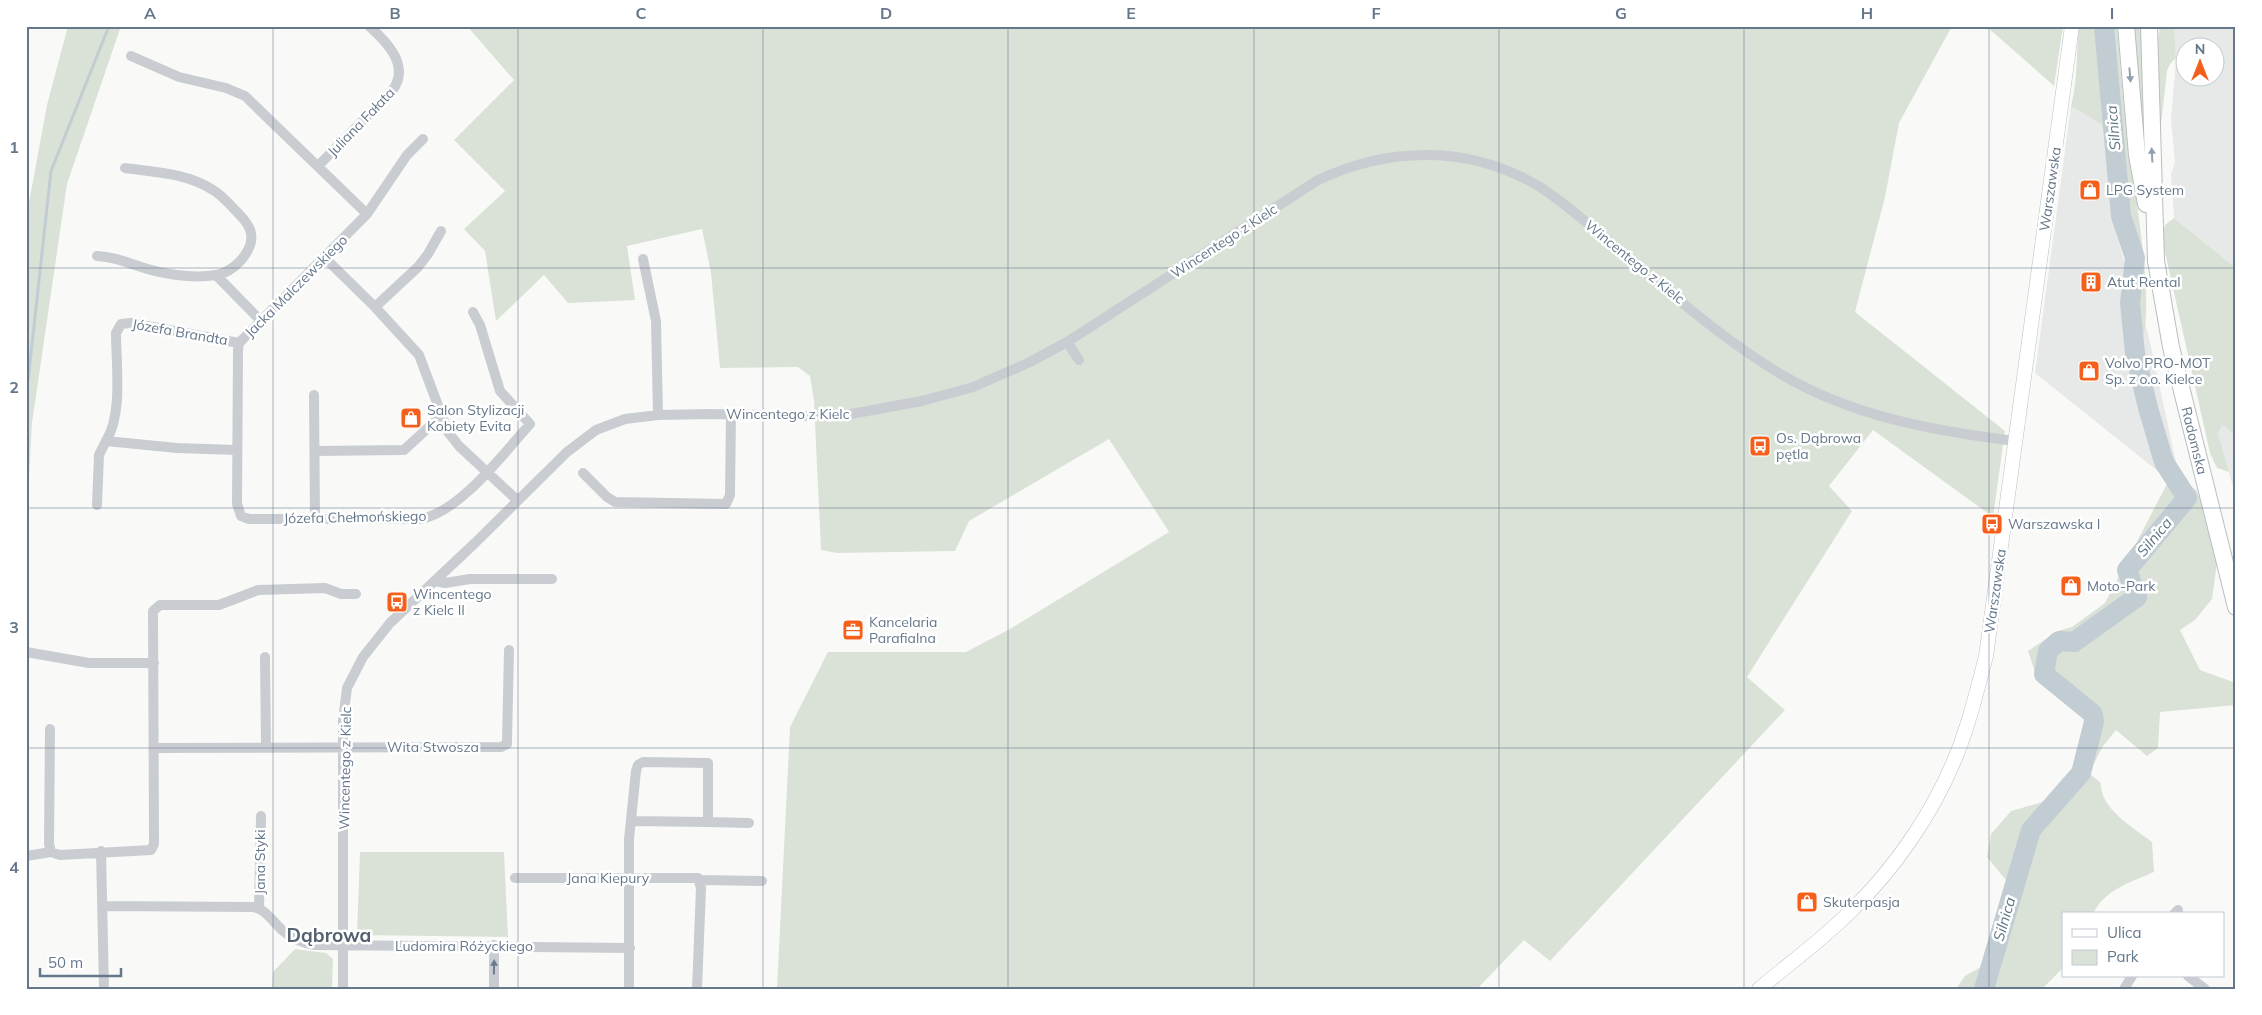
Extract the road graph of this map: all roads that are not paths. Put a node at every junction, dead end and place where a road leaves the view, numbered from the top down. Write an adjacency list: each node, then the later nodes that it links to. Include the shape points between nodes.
1 (369, 26): 7 (street, Juliana Fałata, via 394,53 398,79 392,91)
2 (2072, 26): 27 (street, Warszawska)
3 (2126, 26): 11 (main road, Radomska, one-way to 11, via 2137,155 2147,222)
4 (2149, 26): 11 (main road, Radomska, one-way to 4, via 2156,221)
5 (131, 56): 7 (street, via 180,77 245,96)
6 (423, 138): 9 (street, Jacka Malczewskiego, via 406,155)
7 (318, 166): 9 (street)
8 (124, 168): 15 (street, via 200,182 215,190 246,222 252,238 245,255 230,270)
9 (367, 214): 13 (street, Jacka Malczewskiego)
10 (441, 231): 16 (street, via 418,267)
11 (2154, 243): 39 (main road, Radomska, via 2171,347)
12 (97, 256): 15 (street, via 117,258 160,271 194,276)
13 (325, 258): 16 (street); 18 (street, Jacka Malczewskiego)
14 (642, 259): 25 (street, via 656,321)
15 (216, 275): 18 (street)
16 (375, 307): 24 (street, via 420,355)
17 (473, 312): 30 (street, Józefa Chełmońskiego, via 500,391 530,424)
18 (260, 320): 20 (street, Jacka Malczewskiego)
19 (1068, 342): 21 (street); 23 (street, Wincentego z Kielc, via 973,387 895,407 810,416); 27 (street, Wincentego z Kielc, via 1318,180 1386,157 1446,155 1490,164 1542,189 1738,346 1798,384 1847,405 1913,425)
20 (239, 343): 26 (street, Józefa Brandta, via 131,323 121,324 116,332 116,410); 28 (street, Jacka Malczewskiego)
21 (1079, 360)
22 (314, 395): 29 (street)
23 (732, 414): 25 (street, Wincentego z Kielc); 31 (street, via 730,496 726,504 616,502)
24 (441, 416): 29 (street, via 404,450); 30 (street, via 459,446)
25 (658, 416): 32 (street, Wincentego z Kielc, via 625,419 596,430 567,452)
26 (106, 441): 28 (street); 33 (street, Józefa Brandta, via 99,455)
27 (2015, 441): 71 (street, Warszawska, via 1986,656 1954,761 1918,828 1874,886 1823,936)
28 (237, 450): 34 (street, Jacka Malczewskiego)
29 (314, 451): 35 (street)
30 (487, 472): 32 (street); 35 (street, Józefa Chełmońskiego, via 449,507 426,518)
31 (583, 473)
32 (517, 500): 37 (street, Wincentego z Kielc)
33 (97, 505)
34 (239, 514): 35 (street, Józefa Chełmońskiego, via 249,519)
35 (314, 519)
36 (552, 579): 37 (street)
37 (435, 581): 46 (street, Wincentego z Kielc, via 399,613 363,657 347,688)
38 (356, 594): 43 (street, via 341,594 325,588 265,590 219,605 160,605 153,610)
39 (2236, 606)
40 (509, 650): 46 (street, Wita Stwosza, via 507,741 504,745)
41 (26, 652): 43 (street, via 89,663)
42 (265, 657): 45 (street)
43 (154, 663): 47 (street)
44 (50, 729): 53 (street)
45 (266, 747): 46 (street, Wita Stwosza); 47 (street, Wita Stwosza)
46 (343, 747): 61 (street, Wincentego z Kielc)
47 (154, 748): 52 (street, via 153,848 143,852)
48 (260, 816): 60 (street, Jana Styki)
49 (630, 821): 50 (street); 50 (street, via 636,771 643,762 708,763); 55 (street)
50 (708, 822): 51 (street)
51 (749, 823)
52 (101, 851): 53 (street, via 60,855); 59 (street)
53 (51, 852): 54 (street)
54 (26, 856)
55 (629, 877): 56 (street, Jana Kiepury); 57 (street, Jana Kiepury, via 695,877); 63 (street)
56 (516, 878)
57 (700, 880): 58 (street, Jana Kiepury); 70 (street)
58 (762, 881)
59 (102, 906): 60 (street); 66 (street)
60 (259, 908): 61 (street, Ludomira Różyckiego, via 297,941)
61 (343, 945): 62 (street, Ludomira Różyckiego); 67 (street, Wincentego z Kielc)
62 (494, 945): 63 (street, Ludomira Różyckiego); 68 (street, one-way to 62)
63 (630, 948): 69 (street)
64 (2131, 978): 72 (street)
65 (2191, 978): 73 (street)
66 (104, 989)
67 (343, 989)
68 (494, 989)
69 (629, 989)
70 (697, 989)
71 (1759, 989)
72 (2124, 989)
73 (2205, 989)

